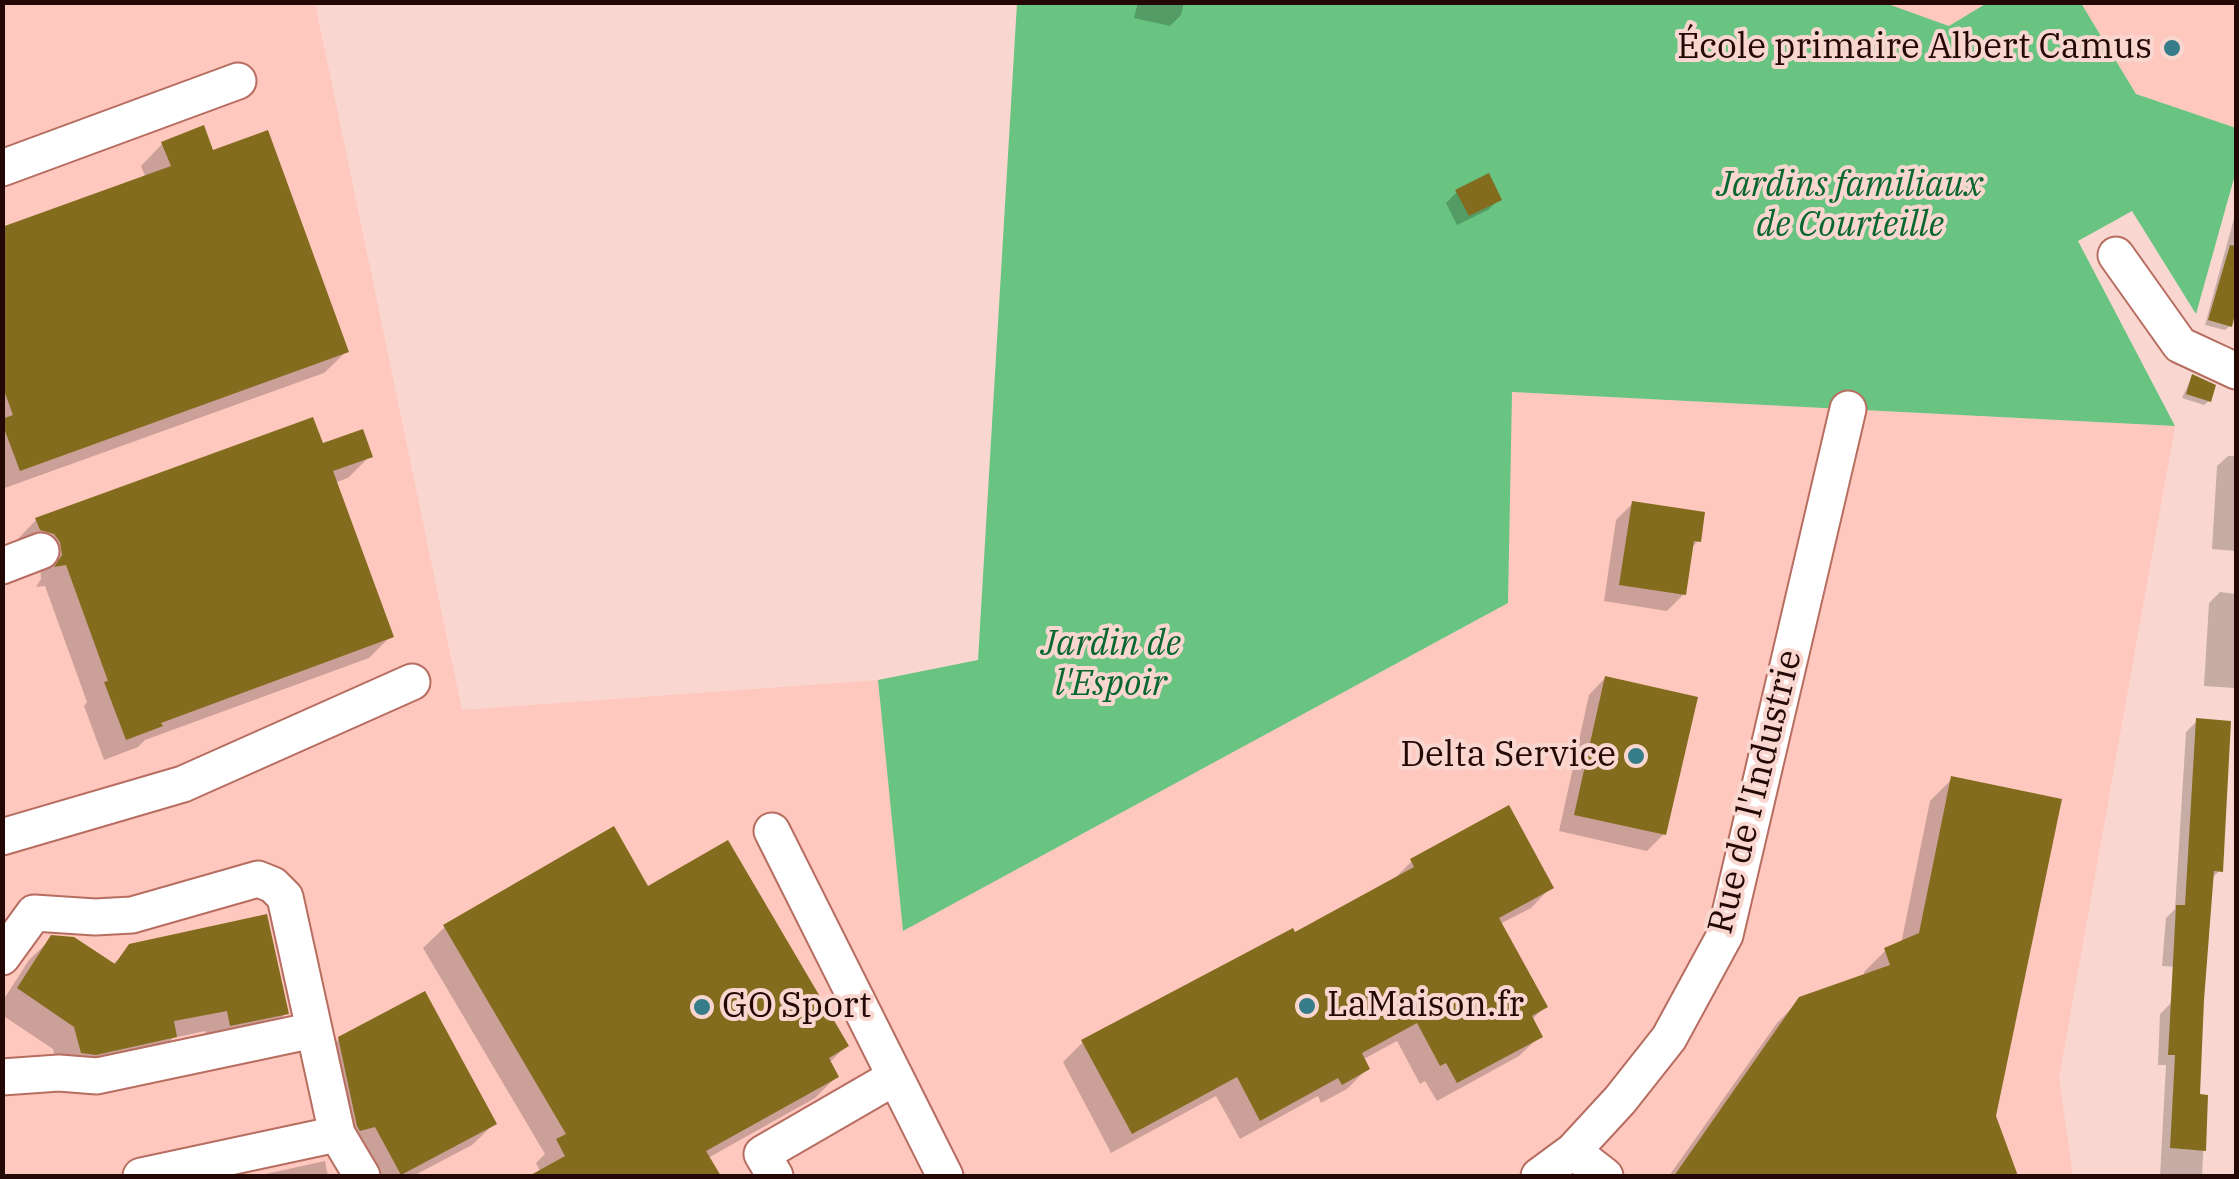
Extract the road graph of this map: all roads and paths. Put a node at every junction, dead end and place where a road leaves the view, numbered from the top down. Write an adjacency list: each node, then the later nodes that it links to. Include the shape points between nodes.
1 (238, 81): 2 (street)
2 (2, 168)
3 (2116, 254): 4 (street, via 2180,346)
4 (2236, 370): 5 (street)
5 (2236, 390)
6 (1848, 409): 17 (street, Rue de l'Industrie, via 1725,935 1669,1038)
7 (41, 551): 8 (street)
8 (2, 566)
9 (412, 682): 11 (street, via 182,784)
10 (772, 831): 15 (street)
11 (2, 837)
12 (2, 957): 13 (street, via 34,913 132,916 258,880 285,897)
13 (314, 1030): 14 (street, via 97,1076); 16 (street)
14 (2, 1077)
15 (895, 1077): 20 (street, via 762,1154); 21 (street)
16 (337, 1134): 18 (street); 19 (street)
17 (1574, 1151): 22 (street, Rue de l'Industrie); 23 (street)
18 (141, 1176)
19 (362, 1176)
20 (775, 1176)
21 (945, 1176)
22 (1539, 1176)
23 (1605, 1176)

